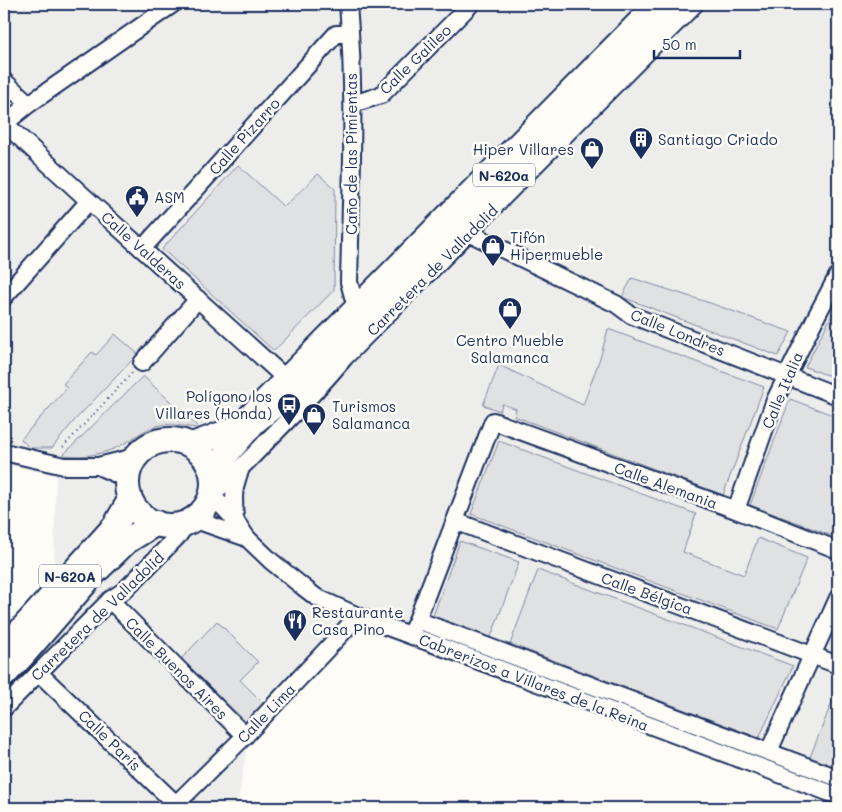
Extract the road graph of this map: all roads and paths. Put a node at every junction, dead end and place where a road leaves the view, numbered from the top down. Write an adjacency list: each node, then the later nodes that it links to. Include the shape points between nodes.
1 (174, 4): 9 (street)
2 (348, 4): 7 (street, Caño de las Pimientas)
3 (470, 4): 10 (street, Calle Galileo, via 381,95)
4 (652, 4): 18 (street, Carretera de Valladolid)
5 (673, 4): 23 (highway, Carretera de Valladolid / N-620a, via 301,381)
6 (695, 4): 13 (street, Carretera de Valladolid)
7 (350, 34): 10 (street, Caño de las Pimientas); 14 (street, Calle Pizarro, via 336,34)
8 (4, 81): 9 (street)
9 (29, 104): 11 (street)
10 (353, 104): 18 (street, Caño de las Pimientas, via 349,282)
11 (4, 123): 12 (street, Calle Valderas)
12 (89, 202): 14 (street, Calle Valderas); 16 (street)
13 (469, 233): 20 (street, Calle Londres, via 616,304 631,315); 30 (street, Carretera de Valladolid, via 345,357)
14 (142, 249): 17 (street, Calle Valderas)
15 (838, 275): 20 (street, Calle Italia)
16 (4, 298)
17 (198, 299): 19 (street); 21 (street, Calle Valderas)
18 (355, 304): 21 (street, Carretera de Valladolid)
19 (142, 363): 26 (path)
20 (786, 376): 22 (street, Calle Londres); 33 (street, Calle Italia)
21 (284, 377): 24 (street, Carretera de Valladolid, via 254,409)
22 (838, 396)
23 (254, 422): 24 (highway, Carretera de Valladolid / N-620a); 31 (highway, Carretera de Valladolid / N-620a, via 230,450)
24 (223, 434): 25 (highway, Carretera de Valladolid / N-620a)
25 (192, 445): 28 (highway, N-620A, via 168,440 155,442); 31 (highway, via 208,459)
26 (63, 447)
27 (6, 451): 29 (street, via 64,466)
28 (136, 457): 29 (street); 32 (highway, N-620A, via 130,468)
29 (98, 466): 32 (street)
30 (242, 467): 31 (street, Carretera de Valladolid, via 226,483); 35 (street, via 234,485)
31 (212, 487): 34 (highway, via 204,509); 35 (street, Cabrerizos a Villares de la Reina)
32 (129, 490): 37 (highway, via 137,511); 45 (highway, N-620A, via 115,526)
33 (736, 510): 36 (street, Calle Alemania, via 493,422); 39 (street, Calle Alemania)
34 (191, 520): 37 (highway, via 173,525); 38 (street, Cabrerizos a Villares de la Reina); 41 (street, Carretera de Valladolid, via 125,590)
35 (235, 520): 38 (street, Cabrerizos a Villares de la Reina)
36 (455, 522): 43 (street); 46 (street, Calle Bélgica)
37 (156, 523): 49 (highway, N-620A, via 127,541 93,574)
38 (247, 538): 42 (street, Cabrerizos a Villares de la Reina, via 316,597)
39 (838, 550)
40 (838, 598): 46 (street)
41 (110, 600): 48 (street, Carretera de Valladolid); 51 (street, Calle Buenos Aires)
42 (358, 616): 44 (street, Cabrerizos a Villares de la Reina); 51 (street, Calle Lima)
43 (418, 620): 44 (street); 52 (street)
44 (410, 635): 54 (street, Cabrerizos a Villares de la Reina)
45 (4, 649)
46 (812, 655): 47 (street, Calle Bélgica); 52 (street)
47 (838, 665)
48 (39, 673): 50 (street, Carretera de Valladolid); 55 (street, Calle París)
49 (4, 676)
50 (4, 708)
51 (245, 736): 55 (street, Calle Lima)
52 (769, 751): 53 (street)
53 (838, 778)
54 (838, 796)
55 (176, 807)

